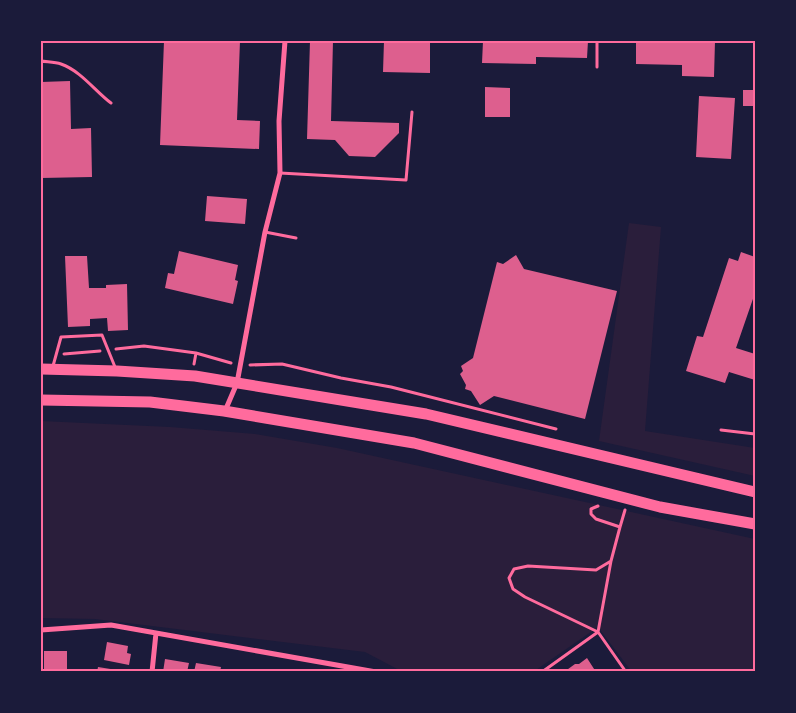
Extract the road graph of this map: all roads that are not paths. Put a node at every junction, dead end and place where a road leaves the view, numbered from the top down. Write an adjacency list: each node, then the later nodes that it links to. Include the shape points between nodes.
1 (285, 41): 7 (street)
2 (597, 41): 4 (lane)
3 (41, 62): 5 (lane, via 61,64 84,78)
4 (596, 67)
5 (111, 103)
6 (412, 112): 7 (lane, via 406,180)
7 (280, 173): 8 (street)
8 (266, 232): 9 (lane); 12 (street)
9 (296, 238)
10 (47, 369): 11 (main road); 11 (lane, via 61,337 102,335)
11 (117, 371): 12 (main road, via 195,376)
12 (238, 383): 14 (street); 17 (main road, via 426,414)
13 (41, 400): 14 (main road, via 150,402)
14 (224, 411): 18 (main road, via 414,443 626,504)
15 (721, 430): 16 (lane)
16 (755, 434)
17 (755, 492)
18 (755, 524)
19 (41, 630): 20 (street, via 111,625)
20 (156, 633): 21 (street); 22 (street)
21 (152, 672)
22 (376, 672)

